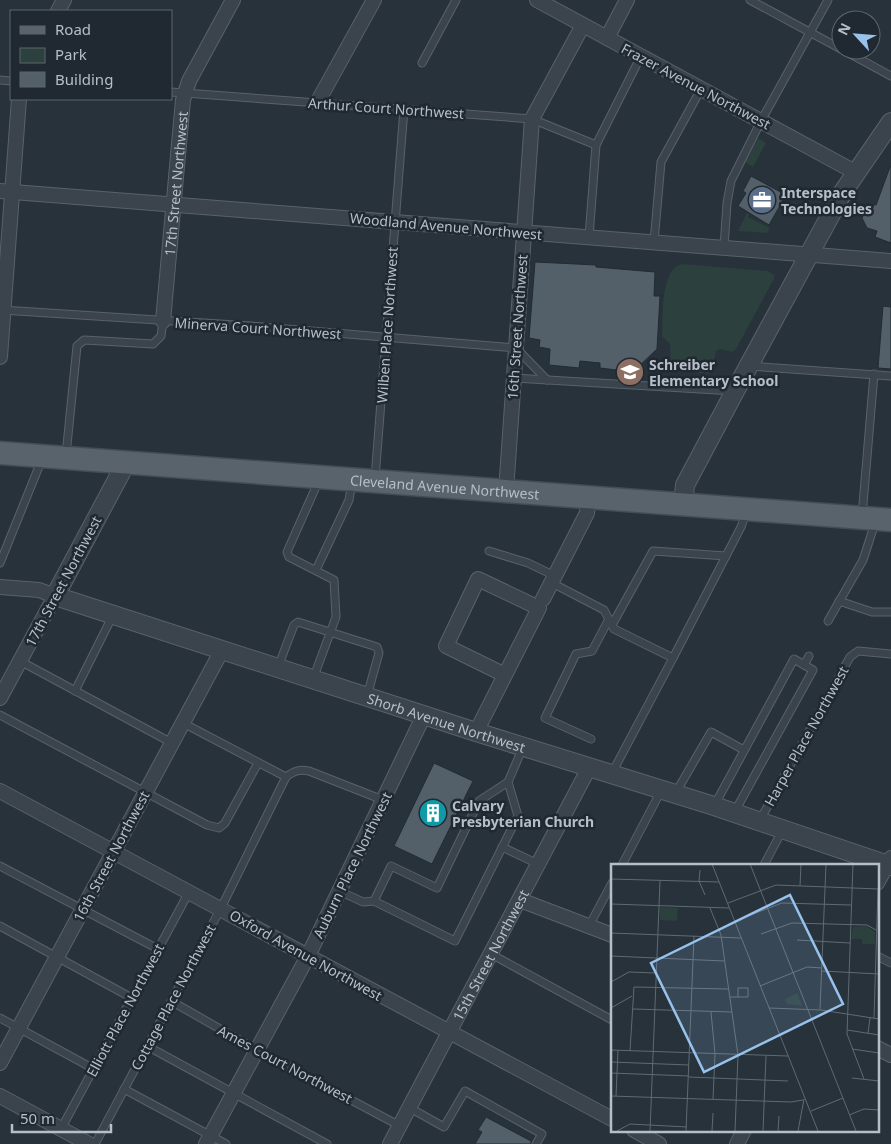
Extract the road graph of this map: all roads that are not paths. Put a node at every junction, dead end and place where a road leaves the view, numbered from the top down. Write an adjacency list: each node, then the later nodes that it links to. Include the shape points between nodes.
1 (233, 0): 17 (street, 17th Street Northwest)
2 (374, 0): 19 (street)
3 (456, 0): 14 (lane)
4 (537, 0): 8 (street, Frazer Avenue Northwest)
5 (627, 0): 10 (street)
6 (750, 0): 9 (lane)
7 (828, 0): 9 (lane)
8 (583, 25): 10 (street, Frazer Avenue Northwest); 21 (street, 16th Street Northwest)
9 (810, 32): 11 (lane); 22 (lane)
10 (607, 38): 12 (street, Frazer Avenue Northwest)
11 (831, 43)
12 (641, 56): 16 (street, Frazer Avenue Northwest); 24 (lane)
13 (862, 60): 15 (lane)
14 (422, 63)
15 (891, 76)
16 (701, 89): 22 (street, Frazer Avenue Northwest); 31 (lane, via 661,162)
17 (178, 93): 19 (lane, Arthur Court Northwest); 27 (street, 17th Street Northwest)
18 (19, 100): 26 (street)
19 (317, 103): 20 (lane, Arthur Court Northwest)
20 (404, 109): 21 (lane, Arthur Court Northwest); 28 (lane, Wilben Place Northwest)
21 (532, 119): 24 (lane, Arthur Court Northwest); 29 (street, 16th Street Northwest)
22 (761, 121): 25 (street, Frazer Avenue Northwest); 32 (lane, via 731,181)
23 (891, 122): 25 (street)
24 (596, 145): 30 (lane)
25 (855, 172): 33 (street)
26 (6, 192): 27 (street, Woodland Avenue Northwest); 35 (street)
27 (172, 204): 28 (street, Woodland Avenue Northwest); 36 (street, 17th Street Northwest)
28 (394, 221): 29 (street, Woodland Avenue Northwest); 37 (lane, Wilben Place Northwest)
29 (524, 232): 30 (street, Woodland Avenue Northwest); 38 (street, 16th Street Northwest)
30 (588, 237): 31 (street, Woodland Avenue Northwest)
31 (654, 242): 32 (street, Woodland Avenue Northwest)
32 (724, 247): 33 (street, Woodland Avenue Northwest)
33 (808, 255): 34 (street, Woodland Avenue Northwest); 40 (street)
34 (891, 261)
35 (2, 310): 36 (lane, Minerva Court Northwest); 39 (street)
36 (163, 321): 37 (lane, Minerva Court Northwest); 48 (lane, via 161,336 153,344 84,340 77,346)
37 (386, 338): 38 (lane, Minerva Court Northwest); 52 (lane, Wilben Place Northwest)
38 (516, 348): 43 (street, 16th Street Northwest); 44 (lane)
39 (0, 357)
40 (749, 366): 41 (lane); 45 (street)
41 (874, 374): 42 (lane); 57 (lane)
42 (891, 376)
43 (514, 378): 44 (lane); 53 (street, 16th Street Northwest)
44 (547, 380): 45 (lane)
45 (735, 391): 55 (street, via 685,485)
46 (0, 452): 47 (main road, Cleveland Avenue Northwest)
47 (43, 457): 48 (main road, Cleveland Avenue Northwest); 60 (lane)
48 (66, 458): 49 (main road, Cleveland Avenue Northwest)
49 (126, 463): 50 (main road, Cleveland Avenue Northwest); 64 (street, 17th Street Northwest)
50 (321, 477): 51 (main road, Cleveland Avenue Northwest); 61 (lane, via 287,552 289,557)
51 (352, 480): 52 (main road, Cleveland Avenue Northwest); 61 (lane, via 349,500)
52 (375, 481): 53 (main road, Cleveland Avenue Northwest)
53 (506, 492): 54 (main road, Cleveland Avenue Northwest)
54 (589, 498): 55 (main road, Cleveland Avenue Northwest); 62 (street, via 587,513)
55 (684, 504): 56 (main road, Cleveland Avenue Northwest)
56 (747, 509): 57 (main road, Cleveland Avenue Northwest); 59 (lane)
57 (876, 518): 65 (lane, via 863,560)
58 (489, 551): 62 (lane, via 528,563)
59 (726, 556): 70 (lane, via 653,551); 75 (lane)
60 (0, 563)
61 (316, 570): 71 (lane, via 334,580 336,617)
62 (553, 580): 66 (street); 70 (lane, via 604,610)
63 (0, 588): 64 (street, Shorb Avenue Northwest, via 39,590)
64 (55, 596): 68 (street, Shorb Avenue Northwest); 76 (street, 17th Street Northwest)
65 (839, 601): 67 (lane, via 872,612); 69 (lane)
66 (541, 603): 79 (street); 79 (street, via 478,579 446,646)
67 (891, 612)
68 (113, 614): 72 (street, Shorb Avenue Northwest); 81 (lane)
69 (828, 621)
70 (610, 622): 75 (lane, via 614,629); 88 (lane, via 592,651 576,654 545,718)
71 (330, 633): 78 (lane, via 298,622); 80 (lane); 82 (lane, via 376,647 379,653)
72 (222, 650): 78 (street, Shorb Avenue Northwest); 86 (street, 16th Street Northwest)
73 (891, 654): 103 (lane, Harper Place Northwest, via 854,652 850,657)
74 (809, 656): 77 (lane)
75 (673, 658): 94 (lane)
76 (20, 661): 81 (lane); 83 (street, 17th Street Northwest)
77 (804, 665): 91 (lane, via 794,660); 102 (lane, via 813,670)
78 (278, 667): 80 (street, Shorb Avenue Northwest)
79 (505, 675): 87 (street)
80 (313, 679): 82 (street, Shorb Avenue Northwest)
81 (74, 691): 89 (lane)
82 (367, 697): 85 (street, Shorb Avenue Northwest)
83 (0, 698)
84 (0, 715): 99 (lane)
85 (424, 715): 87 (street, Shorb Avenue Northwest); 100 (street, Auburn Place Northwest)
86 (183, 723): 89 (street, 16th Street Northwest); 92 (lane)
87 (476, 732): 90 (street, Shorb Avenue Northwest)
88 (591, 739)
89 (172, 743): 99 (street, 16th Street Northwest)
90 (523, 746): 93 (street, Shorb Avenue Northwest); 96 (lane)
91 (744, 750): 98 (lane, via 711,732); 101 (lane)
92 (258, 763): 95 (lane); 99 (lane, via 225,822 218,828 207,826)
93 (590, 766): 94 (street, Shorb Avenue Northwest); 108 (street, 15th Street Northwest)
94 (612, 774): 98 (street, Shorb Avenue Northwest)
95 (286, 778): 100 (lane, Cottage Place Northwest, via 301,769 309,770); 118 (lane, Cottage Place Northwest)
96 (508, 782): 105 (lane, via 518,816); 117 (lane, via 479,801 437,888 391,866)
97 (0, 791): 106 (street, Oxford Avenue Northwest)
98 (668, 792): 101 (street, Shorb Avenue Northwest); 109 (lane)
99 (145, 793): 106 (street, 16th Street Northwest)
100 (383, 800): 115 (street, Auburn Place Northwest)
101 (714, 806): 102 (street, Shorb Avenue Northwest)
102 (734, 814): 103 (street, Shorb Avenue Northwest)
103 (760, 821): 104 (street, Shorb Avenue Northwest)
104 (784, 829): 107 (street, Shorb Avenue Northwest); 110 (lane)
105 (502, 847): 108 (lane); 117 (lane, via 455,941)
106 (114, 851): 114 (street, Oxford Avenue Northwest); 119 (street, 16th Street Northwest)
107 (890, 863): 112 (street)
108 (538, 864): 116 (street, 15th Street Northwest)
109 (623, 864)
110 (765, 864)
111 (0, 866): 119 (lane)
112 (878, 881)
113 (611, 885): 121 (lane)
114 (190, 891): 118 (street, Oxford Avenue Northwest); 123 (lane, Elliott Place Northwest)
115 (340, 891): 117 (lane, via 363,902); 125 (street, Auburn Place Northwest)
116 (520, 900): 121 (street); 124 (street, 15th Street Northwest)
117 (374, 901)
118 (221, 908): 125 (street, Oxford Avenue Northwest); 130 (lane, Cottage Place Northwest)
119 (82, 910): 123 (lane); 127 (street, 16th Street Northwest)
120 (0, 926): 127 (lane)
121 (589, 926): 122 (street)
122 (611, 935)
123 (158, 949): 129 (lane, Elliott Place Northwest)
124 (491, 954): 132 (lane); 134 (street, 15th Street Northwest)
125 (308, 956): 134 (street, Oxford Avenue Northwest); 137 (street, Auburn Place Northwest)
126 (878, 956): 128 (lane)
127 (57, 957): 129 (lane); 133 (street, 16th Street Northwest)
128 (891, 963)
129 (132, 998): 140 (lane, Elliott Place Northwest)
130 (171, 1001): 135 (lane, Cottage Place Northwest); 137 (lane, Ames Court Northwest)
131 (0, 1018): 133 (lane)
132 (611, 1019)
133 (19, 1028): 139 (street, 16th Street Northwest); 140 (lane)
134 (450, 1032): 144 (street, 15th Street Northwest); 145 (street, Oxford Avenue Northwest)
135 (147, 1046): 141 (lane, Cottage Place Northwest); 142 (lane)
136 (878, 1048): 138 (street)
137 (257, 1050): 142 (street, Auburn Place Northwest); 146 (lane, Ames Court Northwest)
138 (891, 1055)
139 (0, 1063)
140 (94, 1068): 147 (lane, Elliott Place Northwest)
141 (124, 1089): 150 (lane); 151 (lane, Cottage Place Northwest)
142 (233, 1093): 150 (street, Auburn Place Northwest); 153 (lane)
143 (0, 1096): 147 (street)
144 (410, 1108): 146 (street, 15th Street Northwest); 155 (lane, via 444,1127 464,1092 542,1134)
145 (611, 1118)
146 (400, 1126): 154 (street, 15th Street Northwest)
147 (61, 1129): 151 (street)
148 (638, 1132): 156 (street)
149 (743, 1132): 157 (street)
150 (208, 1140): 152 (lane)
151 (87, 1143)
152 (226, 1144)
153 (327, 1144)
154 (390, 1144)
155 (536, 1144)
156 (659, 1144)
157 (737, 1144)

